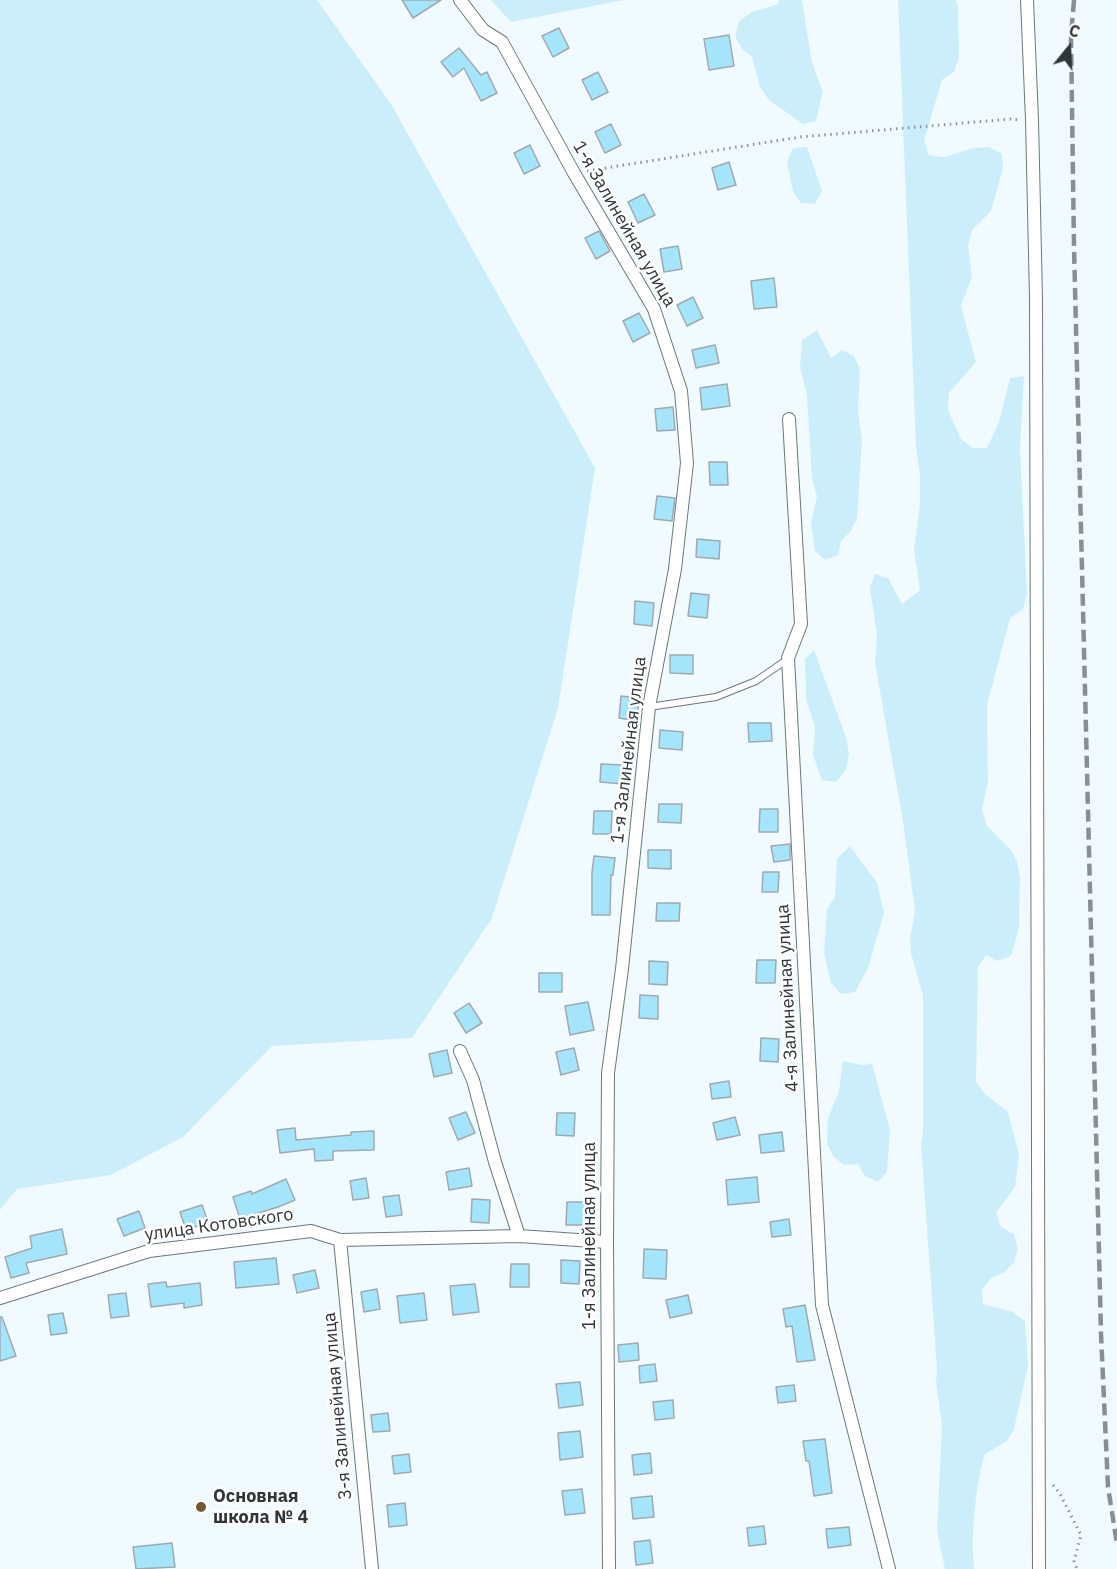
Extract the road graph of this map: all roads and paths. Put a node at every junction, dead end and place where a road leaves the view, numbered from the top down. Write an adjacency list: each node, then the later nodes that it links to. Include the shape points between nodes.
1 (460, 0): 4 (street, 1-я Залинейная улица, via 483,30 502,42)
2 (1027, 0): 3 (street)
3 (1032, 120): 4 (path, via 800,137); 17 (street, via 1036,311)
4 (574, 173): 7 (street, 1-я Залинейная улица, via 654,309 681,391 687,463 675,569)
5 (789, 419): 6 (street, 4-я Залинейная улица, via 801,624)
6 (788, 658): 7 (lane, via 756,681 716,697); 16 (street, 4-я Залинейная улица, via 822,1305)
7 (649, 707): 11 (street, 1-я Залинейная улица, via 608,1073)
8 (460, 1051): 9 (street)
9 (519, 1236): 10 (street, улица Котовского); 11 (street, улица Котовского)
10 (340, 1240): 12 (street, улица Котовского, via 311,1231 150,1251); 14 (street, 3-я Залинейная улица)
11 (607, 1242): 15 (street, 1-я Залинейная улица)
12 (0, 1298)
13 (1053, 1485): 18 (path, via 1081,1535 1074,1561)
14 (372, 1569)
15 (609, 1569)
16 (889, 1569)
17 (1039, 1569)
18 (1077, 1569)

